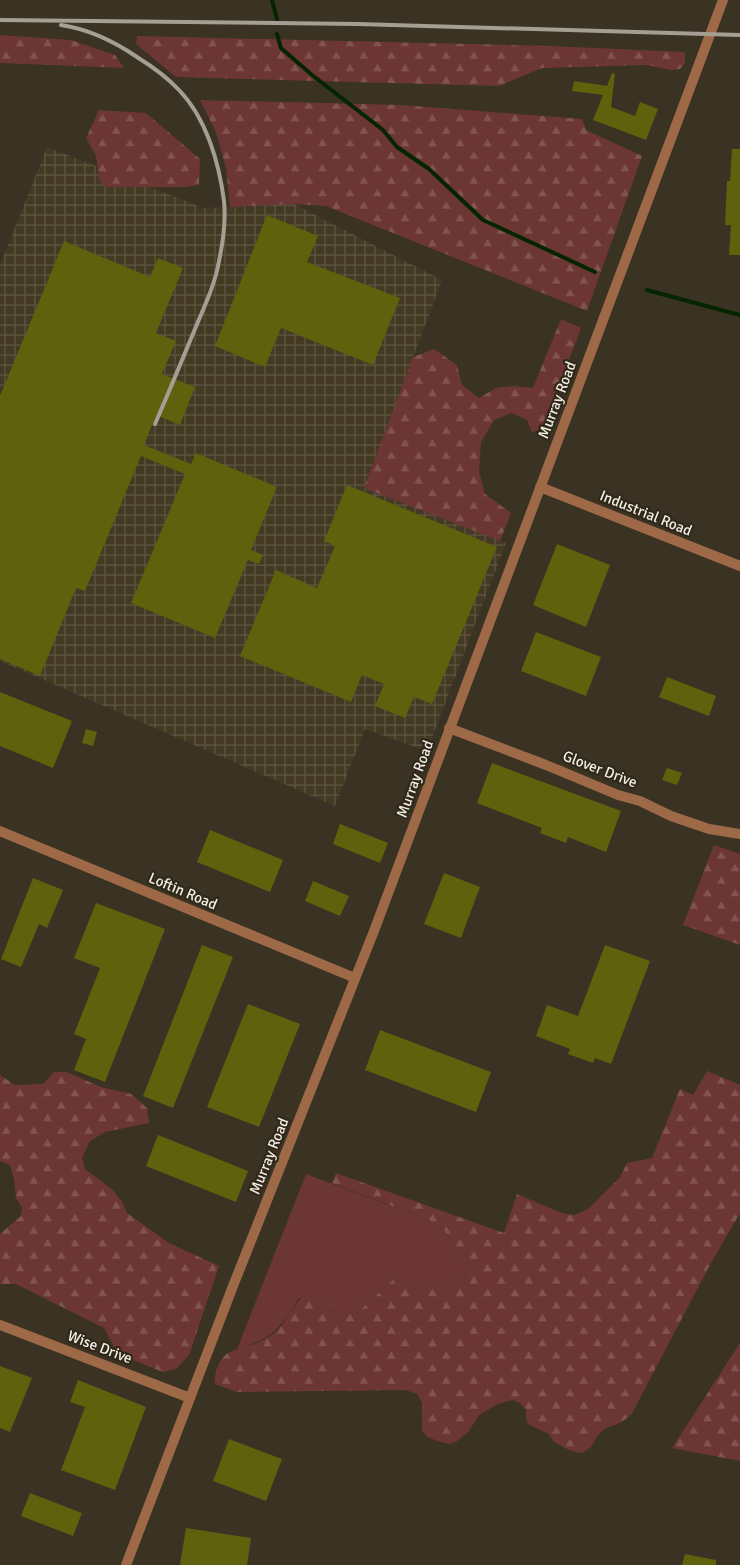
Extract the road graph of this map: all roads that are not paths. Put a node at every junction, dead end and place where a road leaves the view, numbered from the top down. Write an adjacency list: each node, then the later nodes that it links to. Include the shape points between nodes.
1 (723, 0): 2 (street, Murray Road)
2 (540, 487): 3 (street, Industrial Road); 4 (street, Murray Road)
3 (740, 566)
4 (449, 728): 6 (street, Glover Drive, via 640,801 671,816 709,829); 7 (street, Murray Road)
5 (0, 831): 7 (street, Loftin Road)
6 (740, 834)
7 (355, 978): 9 (street, Murray Road)
8 (0, 1324): 9 (street, Wise Drive)
9 (190, 1398): 10 (street, Murray Road)
10 (126, 1565)

